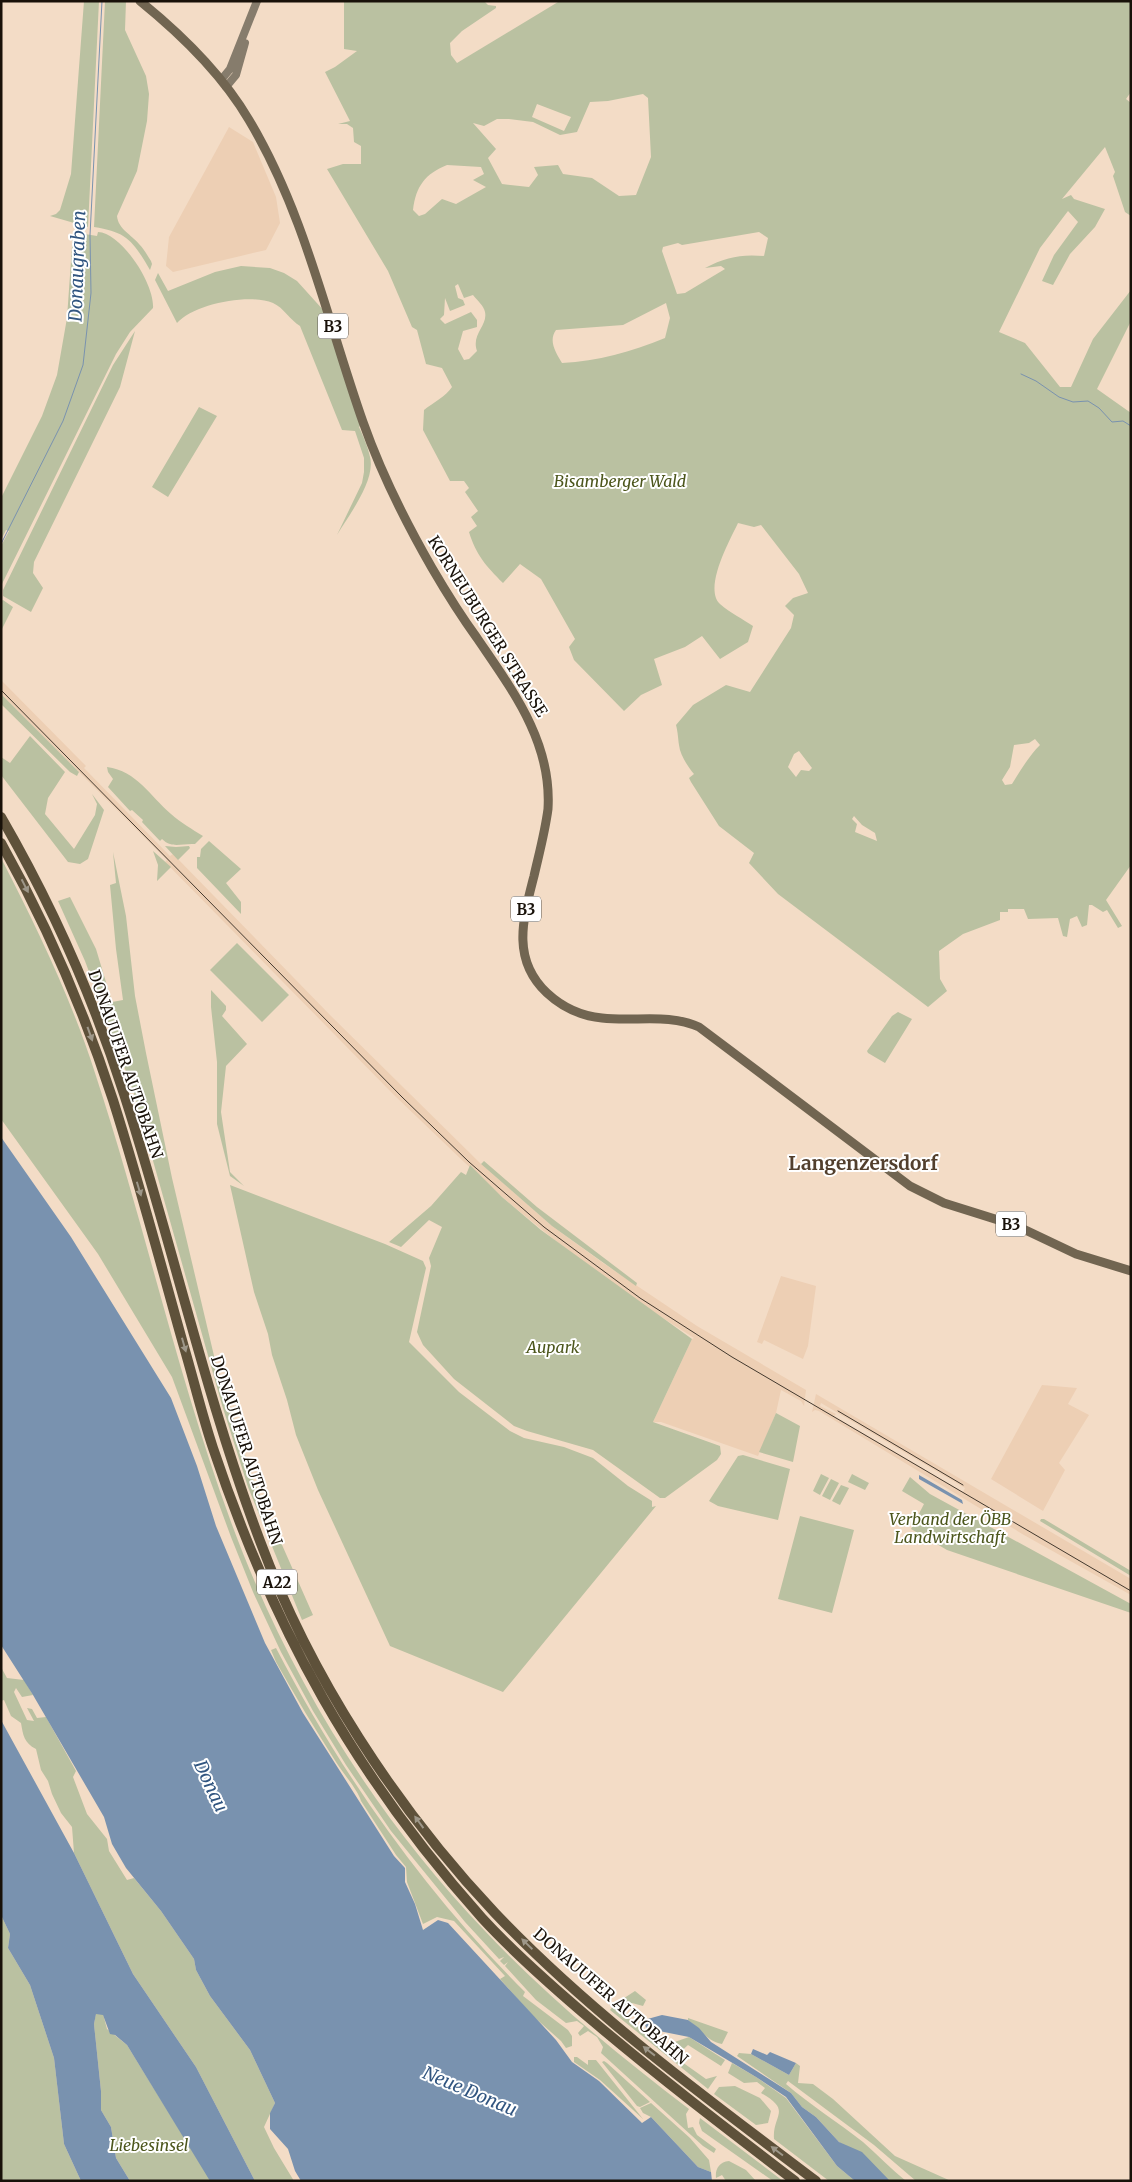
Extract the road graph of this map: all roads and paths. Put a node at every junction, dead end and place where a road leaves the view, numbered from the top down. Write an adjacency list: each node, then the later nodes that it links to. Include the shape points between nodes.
1 (140, 1): 3 (main road, KORNEUBURGER STRASSE / B3, via 182,38)
2 (257, 1): 3 (main road, via 236,75)
3 (223, 83): 6 (main road, KORNEUBURGER STRASSE / B3, via 256,132 295,214 363,423 393,495 447,592 520,702 538,739 549,802 523,922 524,952 533,976 555,1000 587,1015 608,1019 675,1019 699,1027 910,1186 944,1203 1017,1226 1076,1254)
4 (1, 817): 8 (highway, DONAUUFER AUTOBAHN / A22, one-way to 4, via 640,2045 560,1976 494,1912 426,1832 366,1748 336,1699 283,1596 257,1534 225,1441 124,1094 101,1029 57,921)
5 (1, 843): 7 (highway, DONAUUFER AUTOBAHN / A22, one-way to 7, via 46,930 90,1034 146,1214 212,1446 272,1602 324,1703 413,1837 484,1920 555,1989 633,2056)
6 (1131, 1272)
7 (795, 2181)
8 (816, 2181)

